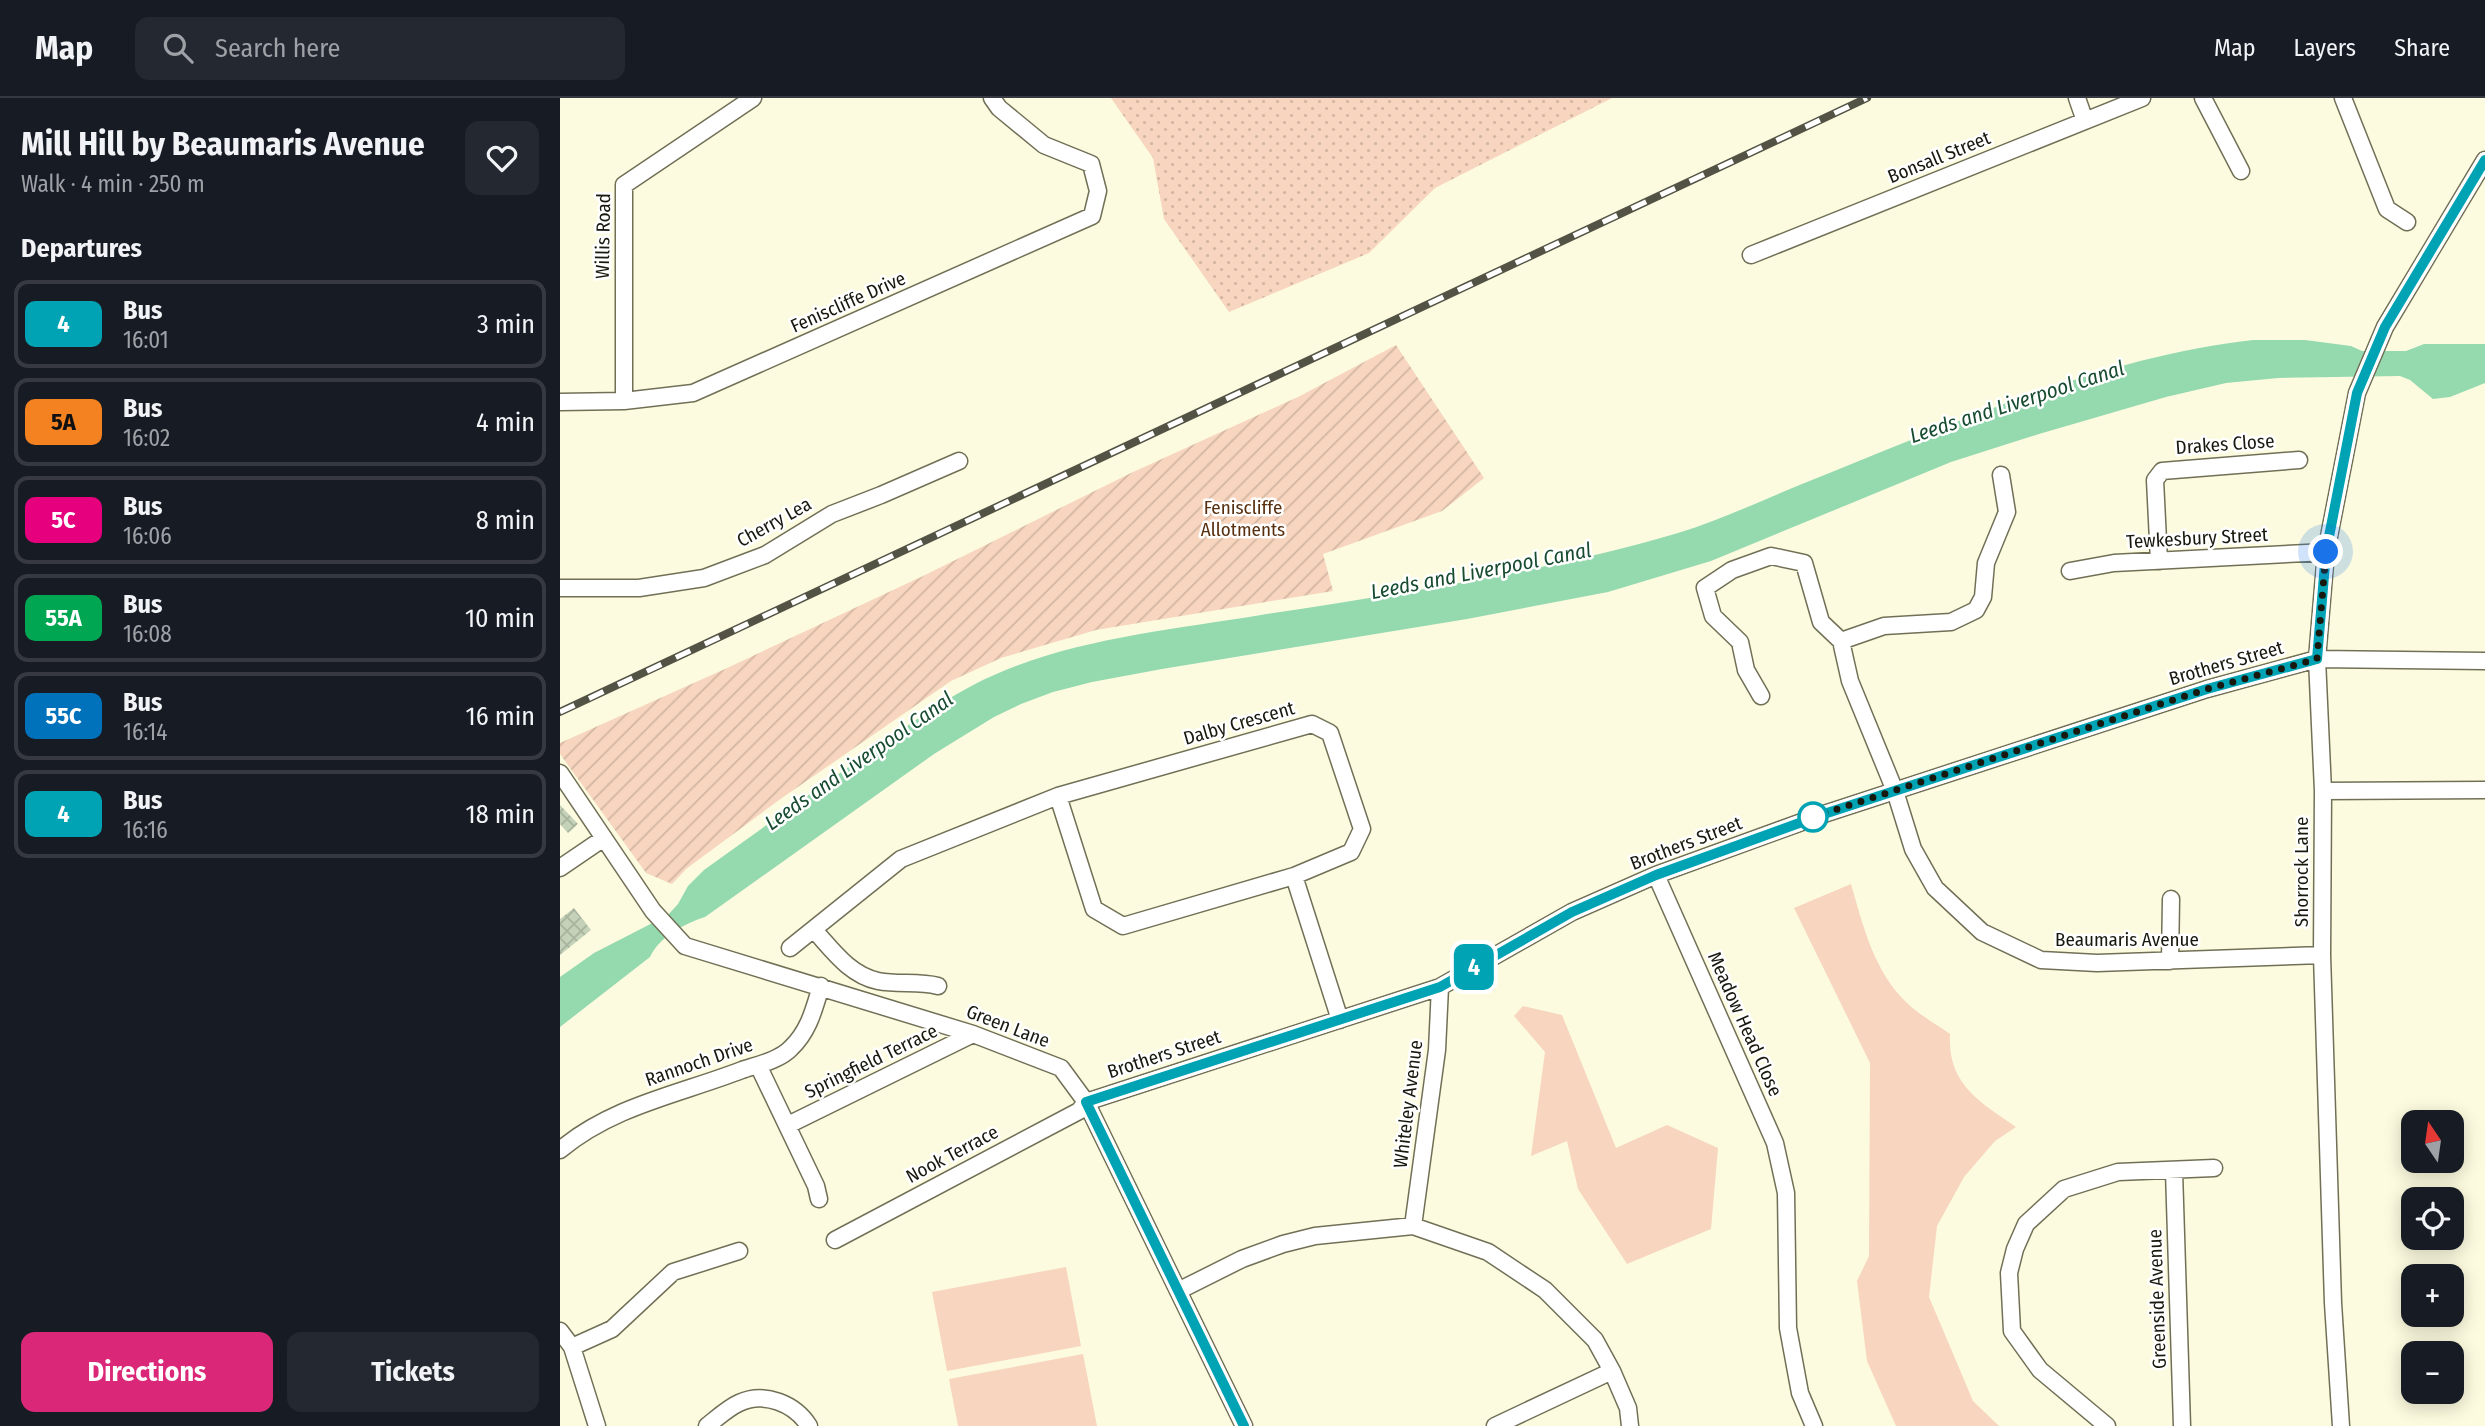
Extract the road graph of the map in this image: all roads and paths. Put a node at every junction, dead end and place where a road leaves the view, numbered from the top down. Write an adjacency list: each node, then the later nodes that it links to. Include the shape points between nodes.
1 (753, 98): 12 (street, Willis Road, via 624,185)
2 (992, 98): 12 (street, Feniscliffe Drive, via 1044,145 1091,164 1098,191 1092,216 693,393)
3 (2077, 98): 7 (street)
4 (2142, 98): 7 (street, Bonsall Street)
5 (2203, 98): 9 (street)
6 (2343, 98): 10 (street, via 2387,209)
7 (2085, 121): 11 (street, Bonsall Street)
8 (2485, 160): 17 (street, Shorrock Lane, via 2385,327 2357,393)
9 (2241, 172)
10 (2407, 222)
11 (1751, 255)
12 (624, 401): 13 (street, Feniscliffe Drive)
13 (560, 402)
14 (2299, 460): 18 (street, Drakes Close, via 2162,471 2155,480)
15 (958, 461): 20 (street, Cherry Lea, via 832,514 765,555 704,578 639,587)
16 (2001, 475): 21 (street, via 2007,512 1986,563 1983,597 1976,610 1951,622 1884,626)
17 (2326, 552): 18 (street, Tewkesbury Street); 22 (street, Shorrock Lane)
18 (2159, 561): 19 (street, Tewkesbury Street)
19 (2070, 571)
20 (560, 588)
21 (1841, 641): 24 (street, via 1821,622 1804,563 1771,556 1732,570 1704,588 1713,616 1740,642 1746,670); 27 (street, Beaumaris Avenue, via 1850,681)
22 (2317, 659): 23 (street, Brothers Street); 27 (street, Brothers Street, via 2207,689); 28 (street, Shorrock Lane)
23 (2485, 661)
24 (1761, 696)
25 (560, 773): 30 (street)
26 (2485, 790): 28 (street)
27 (1895, 791): 32 (street, Brothers Street); 38 (street, Beaumaris Avenue, via 1913,849 1935,888 1982,932 2041,960)
28 (2323, 791): 37 (street, Shorrock Lane)
29 (1058, 796): 33 (street, Dalby Crescent, via 1094,909 1123,926); 33 (street, Dalby Crescent, via 1312,724 1330,733 1362,829 1351,852); 35 (street, Dalby Crescent, via 901,859)
30 (604, 838): 31 (street); 39 (street, Green Lane, via 653,911 685,946)
31 (560, 868)
32 (1656, 875): 41 (street, Brothers Street, via 1572,912); 64 (street, Meadow Head Close, via 1775,1143 1786,1193 1788,1328 1800,1393)
33 (1294, 876): 42 (street)
34 (2171, 899): 38 (street)
35 (815, 931): 36 (street, Dalby Crescent); 40 (street, via 849,969 878,981)
36 (790, 948)
37 (2322, 956): 38 (street, Beaumaris Avenue); 67 (street, Shorrock Lane)
38 (2170, 961)
39 (821, 986): 43 (street, Green Lane); 44 (street, Rannoch Drive, via 802,1037 788,1051)
40 (938, 986)
41 (1440, 987): 42 (street, Brothers Street); 51 (street, Whiteley Avenue, via 1437,1050)
42 (1340, 1020): 45 (street, Brothers Street)
43 (973, 1034): 45 (street, Green Lane, via 1061,1068); 46 (street, Springfield Terrace)
44 (758, 1065): 46 (street); 47 (street, Rannoch Drive, via 595,1124)
45 (1086, 1102): 52 (street, Nook Terrace, via 1079,1111); 54 (street, Green Lane)
46 (788, 1125): 50 (street)
47 (560, 1150)
48 (2214, 1168): 49 (street)
49 (2174, 1171): 65 (street, via 2118,1172 2064,1189 2026,1224 2015,1249 2009,1273 2012,1331 2040,1370); 66 (street, Greenside Avenue)
50 (819, 1199)
51 (1413, 1226): 54 (street, via 1315,1236 1283,1244); 57 (street, via 1488,1252 1545,1290 1595,1340)
52 (835, 1240)
53 (739, 1251): 56 (street, via 673,1272 612,1329)
54 (1178, 1291): 61 (street, Green Lane)
55 (560, 1331): 56 (street)
56 (572, 1347): 58 (street)
57 (1612, 1371): 62 (street); 63 (street)
58 (597, 1426)
59 (707, 1426): 60 (street, via 738,1403 756,1399 783,1402)
60 (809, 1426)
61 (1244, 1426)
62 (1495, 1426)
63 (1630, 1426)
64 (1814, 1426)
65 (2107, 1426)
66 (2182, 1426)
67 (2341, 1426)

